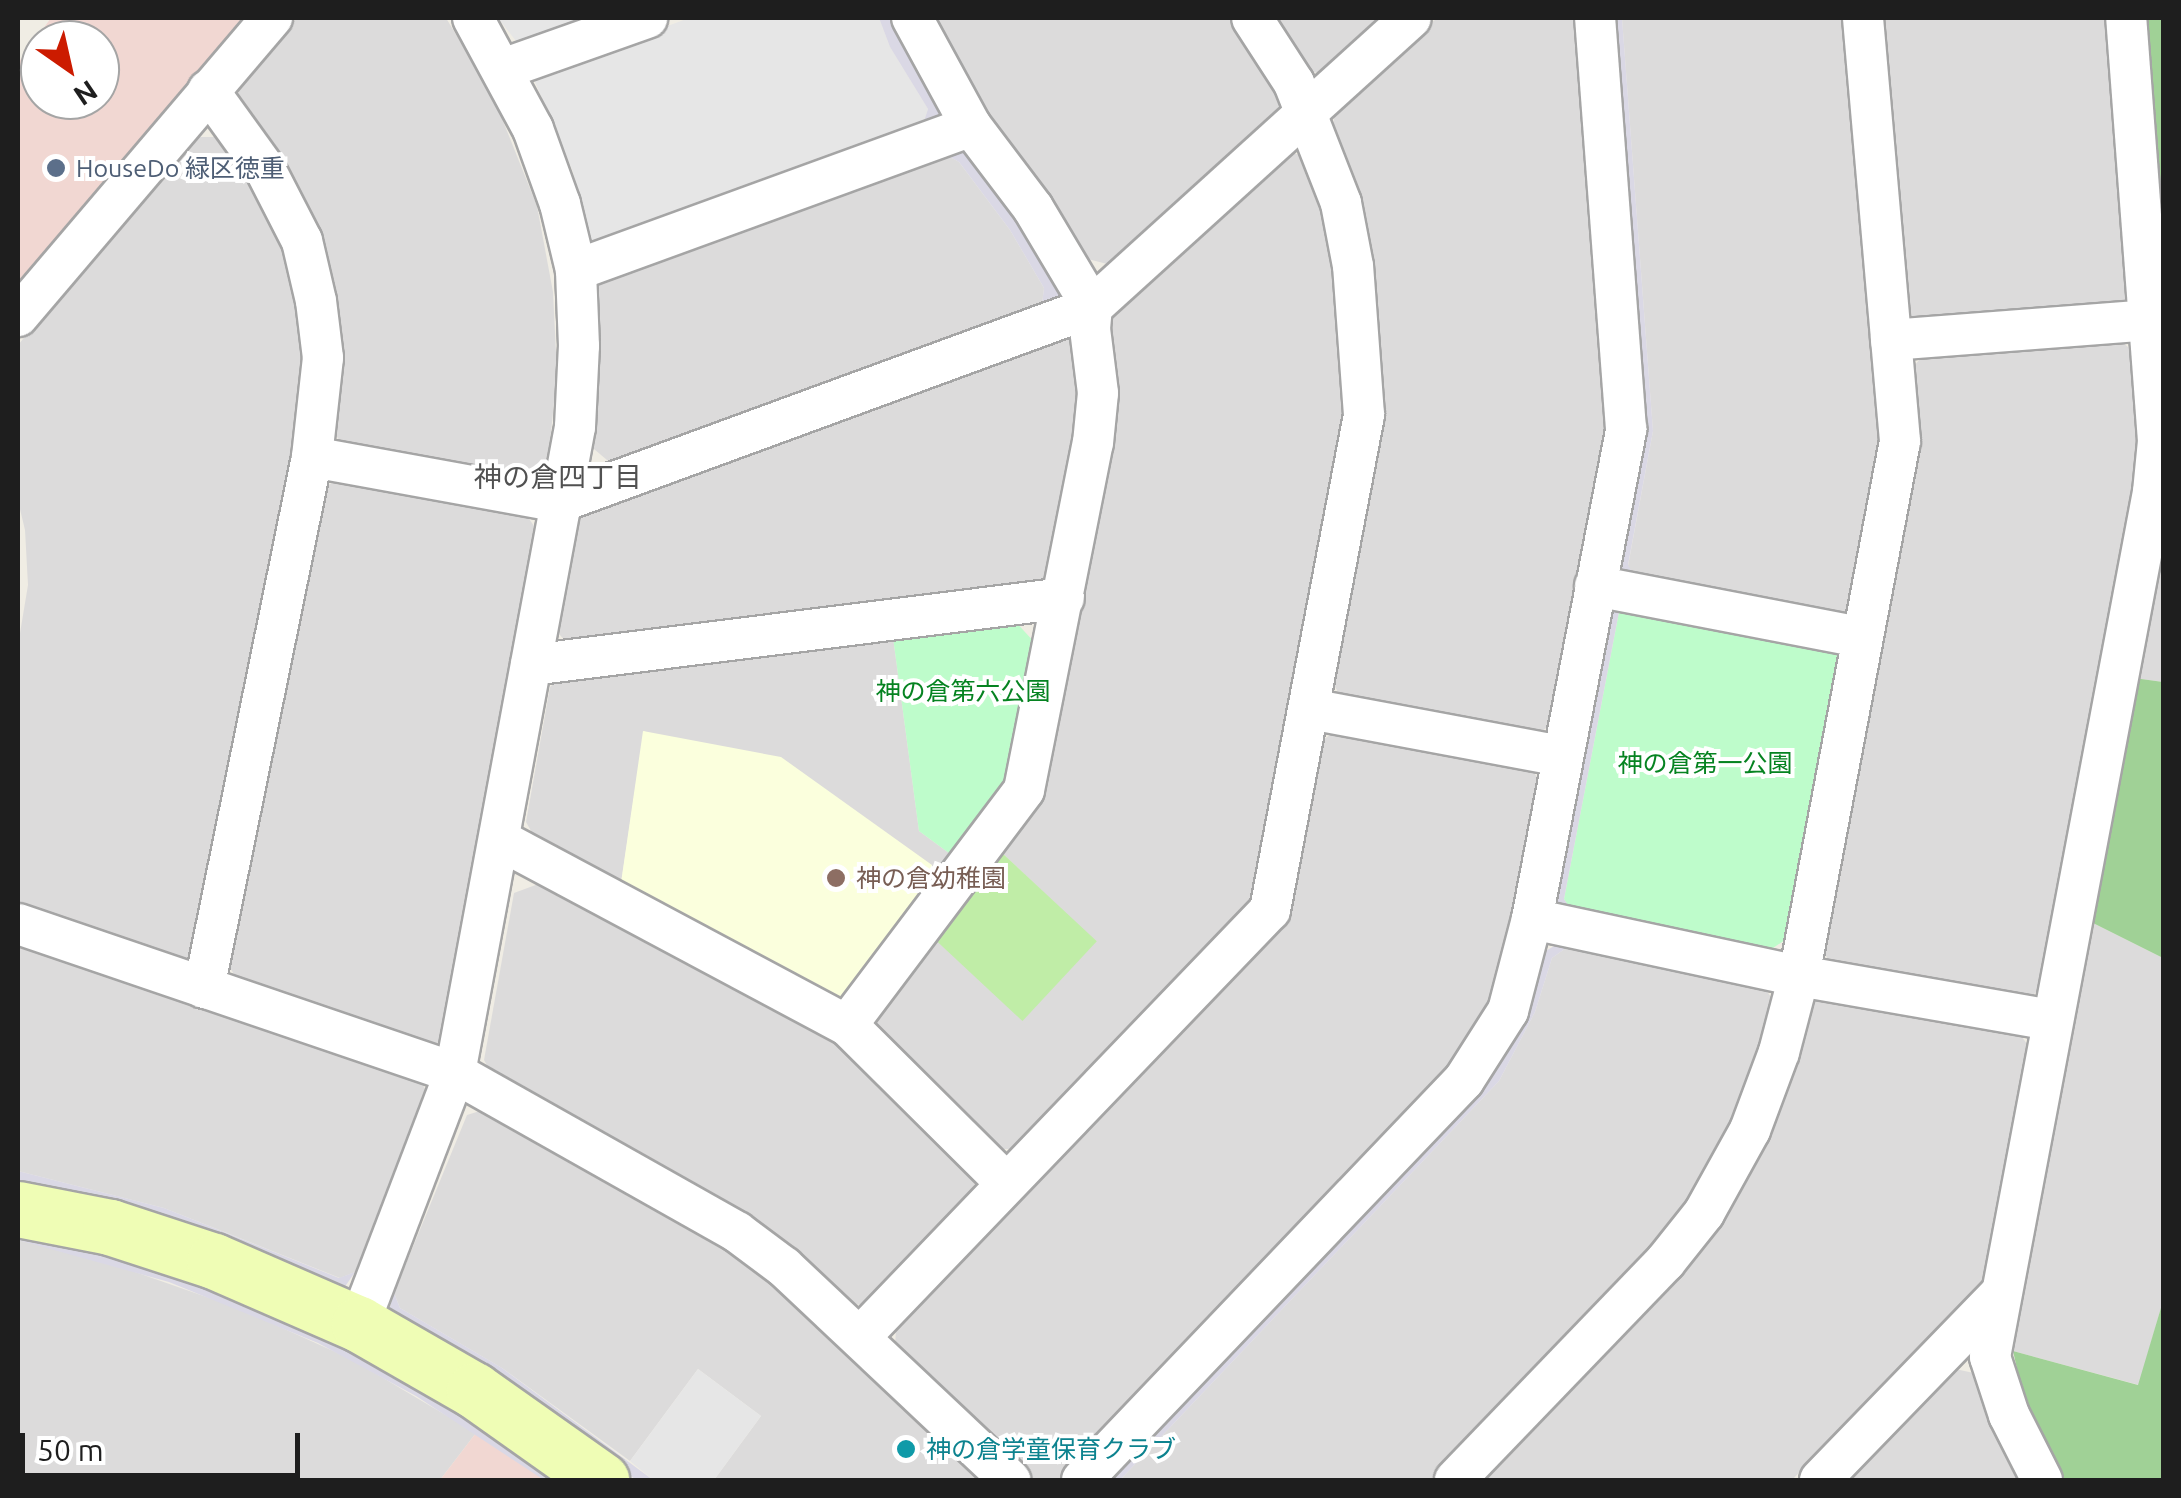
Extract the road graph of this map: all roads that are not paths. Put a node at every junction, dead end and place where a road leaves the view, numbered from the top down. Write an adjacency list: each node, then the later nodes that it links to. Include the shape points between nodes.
1 (272, 18): 11 (street)
2 (472, 18): 10 (street)
3 (647, 18): 10 (street)
4 (912, 18): 13 (street)
5 (1252, 18): 12 (street)
6 (1411, 18): 12 (street)
7 (1595, 18): 21 (street, via 1626,428)
8 (1863, 18): 18 (street)
9 (2126, 18): 17 (street)
10 (503, 70): 14 (street, via 533,129)
11 (208, 90): 16 (street); 19 (street, via 265,169 302,242 322,358)
12 (1306, 113): 15 (street); 25 (street, via 1341,204 1353,266 1364,415)
13 (971, 126): 14 (street); 15 (street, via 1033,208)
14 (576, 270): 20 (street, via 575,427)
15 (1092, 307): 20 (street); 22 (street, via 1098,392)
16 (18, 316)
17 (2150, 320): 18 (street); 32 (street, via 2158,441 2153,492)
18 (1890, 340): 23 (street, via 1900,441)
19 (312, 457): 20 (street); 31 (street)
20 (560, 502): 24 (street)
21 (1595, 586): 23 (street); 26 (street)
22 (1064, 598): 24 (street); 33 (street, via 1024,790)
23 (1860, 637): 30 (street)
24 (530, 665): 27 (street)
25 (1310, 709): 26 (street); 35 (street, via 1270,910)
26 (1560, 756): 28 (street)
27 (500, 840): 33 (street); 34 (street)
28 (1532, 920): 30 (street); 42 (street, via 1508,1011 1472,1070)
29 (18, 924): 31 (street)
30 (1799, 976): 32 (street); 43 (street, via 1750,1130 1704,1213)
31 (204, 988): 34 (street)
32 (2052, 1020): 37 (street)
33 (847, 1025): 35 (street)
34 (455, 1074): 38 (street); 39 (street, via 737,1232)
35 (1006, 1183): 39 (street)
36 (18, 1209): 38 (street, via 110,1227 214,1261)
37 (2000, 1294): 44 (street); 45 (street, via 1990,1357 2009,1415)
38 (359, 1324): 40 (street, via 474,1390)
39 (860, 1336): 41 (street)
40 (600, 1480)
41 (1010, 1480)
42 (1082, 1480)
43 (1455, 1480)
44 (1820, 1480)
45 (2042, 1480)

